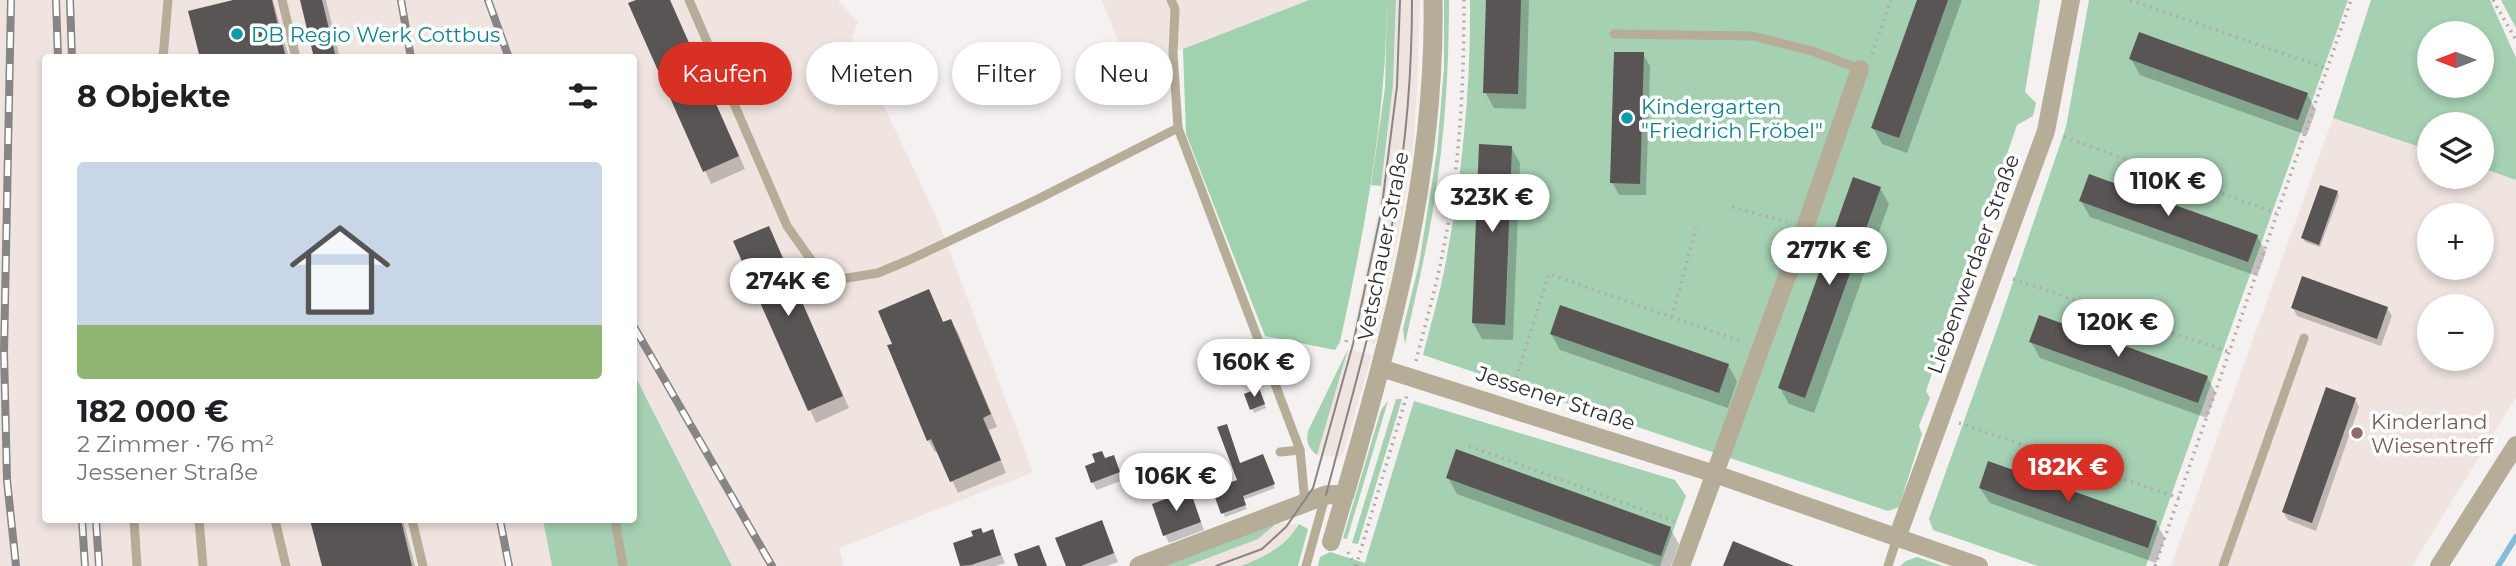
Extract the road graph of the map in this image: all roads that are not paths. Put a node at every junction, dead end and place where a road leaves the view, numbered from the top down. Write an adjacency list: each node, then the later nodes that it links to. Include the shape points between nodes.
1 (168, 0): 8 (lane)
2 (282, 0): 9 (lane)
3 (690, 0): 11 (lane, via 787,226 814,264 841,279 878,274)
4 (1171, 0): 11 (lane, via 1175,9)
5 (1433, 0): 13 (street, Vetschauer Straße, via 1431,86 1418,205)
6 (2071, 0): 25 (street, Liebenwerdaer Straße, via 2046,131)
7 (1615, 34): 10 (lane, via 1753,36)
8 (163, 54)
9 (295, 54)
10 (1860, 69): 17 (street)
11 (1178, 128): 15 (lane)
12 (2304, 338): 37 (lane)
13 (1381, 368): 17 (street, Jessener Straße); 18 (street, Vetschauer Straße)
14 (2516, 445): 38 (street)
15 (1300, 450): 16 (lane); 19 (lane)
16 (1280, 452)
17 (1716, 474): 25 (street, Jessener Straße); 34 (street)
18 (1335, 495): 19 (street); 26 (street, Vetschauer Straße); 33 (lane)
19 (1305, 503): 32 (street)
20 (134, 523): 27 (lane)
21 (199, 523): 28 (lane)
22 (276, 523): 29 (lane)
23 (413, 523): 30 (lane)
24 (616, 523): 31 (lane)
25 (1897, 538): 35 (lane); 36 (street, Jessener Straße)
26 (1339, 546)
27 (137, 566)
28 (203, 566)
29 (286, 566)
30 (423, 566)
31 (623, 566)
32 (1139, 566)
33 (1306, 566)
34 (1681, 566)
35 (1888, 566)
36 (1979, 566)
37 (2223, 566)
38 (2439, 566)

